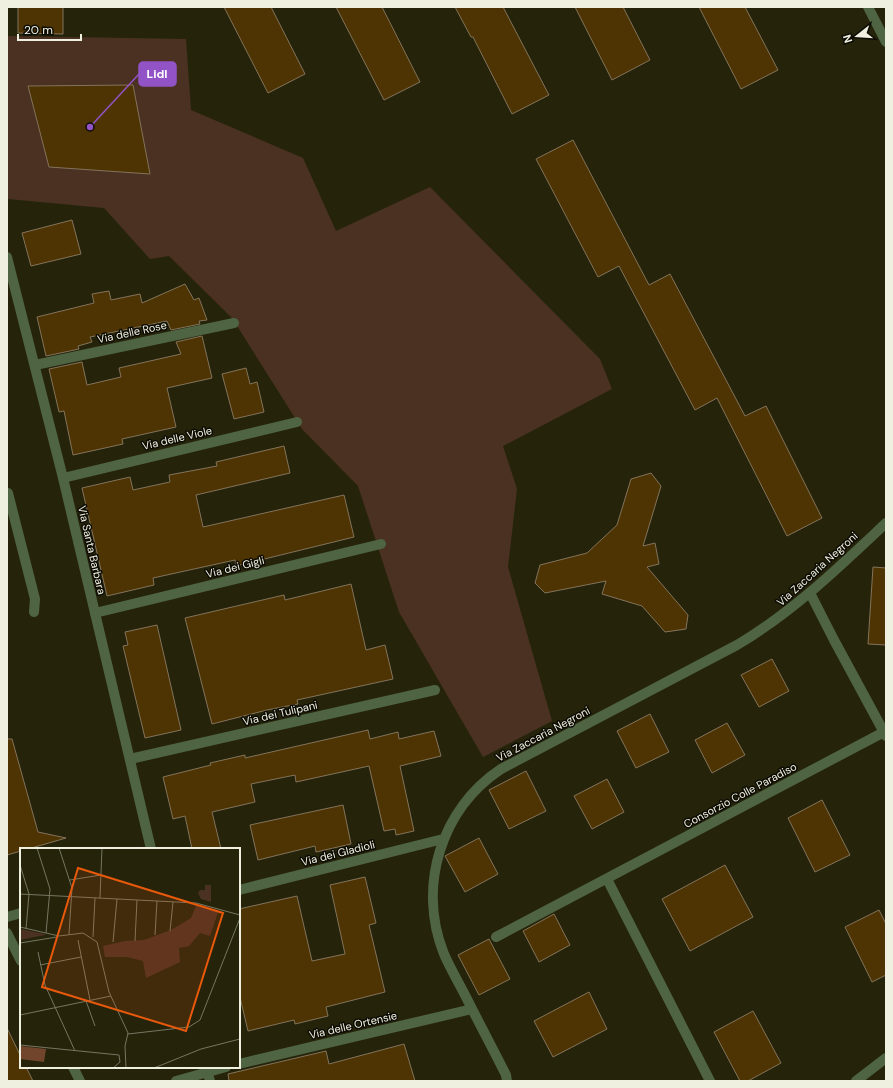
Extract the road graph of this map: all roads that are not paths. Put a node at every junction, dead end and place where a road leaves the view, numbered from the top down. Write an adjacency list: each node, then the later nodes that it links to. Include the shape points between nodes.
1 (868, 7): 2 (street)
2 (886, 42)
3 (7, 257): 5 (street, Via Santa Barbara)
4 (234, 323): 5 (street, Via delle Rose)
5 (36, 366): 7 (street, Via Santa Barbara)
6 (297, 422): 7 (street, Via delle Viole)
7 (63, 478): 13 (street, Via Santa Barbara)
8 (7, 492): 12 (street, via 35,599)
9 (886, 523): 11 (street, Via Zaccaria Negroni)
10 (381, 544): 13 (street, Via dei Gigli)
11 (810, 593): 15 (street, Consorzio Colle Paradiso); 17 (street, Via Zaccaria Negroni, via 783,615 737,645 493,775 464,803)
12 (34, 612)
13 (95, 613): 16 (street, Via Santa Barbara)
14 (435, 690): 16 (street, Via dei Tulipani)
15 (885, 734): 19 (street, Consorzio Colle Paradiso)
16 (130, 759): 18 (street, Via Santa Barbara)
17 (443, 839): 20 (street, Via dei Gladioli); 26 (street, Via Zaccaria Negroni, via 434,876 434,907 438,933 444,954)
18 (151, 848)
19 (606, 879): 24 (street, Consorzio Colle Paradiso); 35 (street)
20 (240, 890)
21 (20, 913): 22 (street)
22 (7, 917)
23 (7, 933): 25 (street)
24 (496, 937)
25 (20, 959)
26 (472, 1009): 28 (street, Via delle Ortensie); 32 (street, Via Zaccaria Negroni)
27 (886, 1058): 36 (street)
28 (240, 1064)
29 (74, 1068): 33 (street)
30 (223, 1068): 31 (street)
31 (208, 1073): 34 (street)
32 (507, 1079)
33 (80, 1081)
34 (176, 1081)
35 (710, 1081)
36 (856, 1081)

